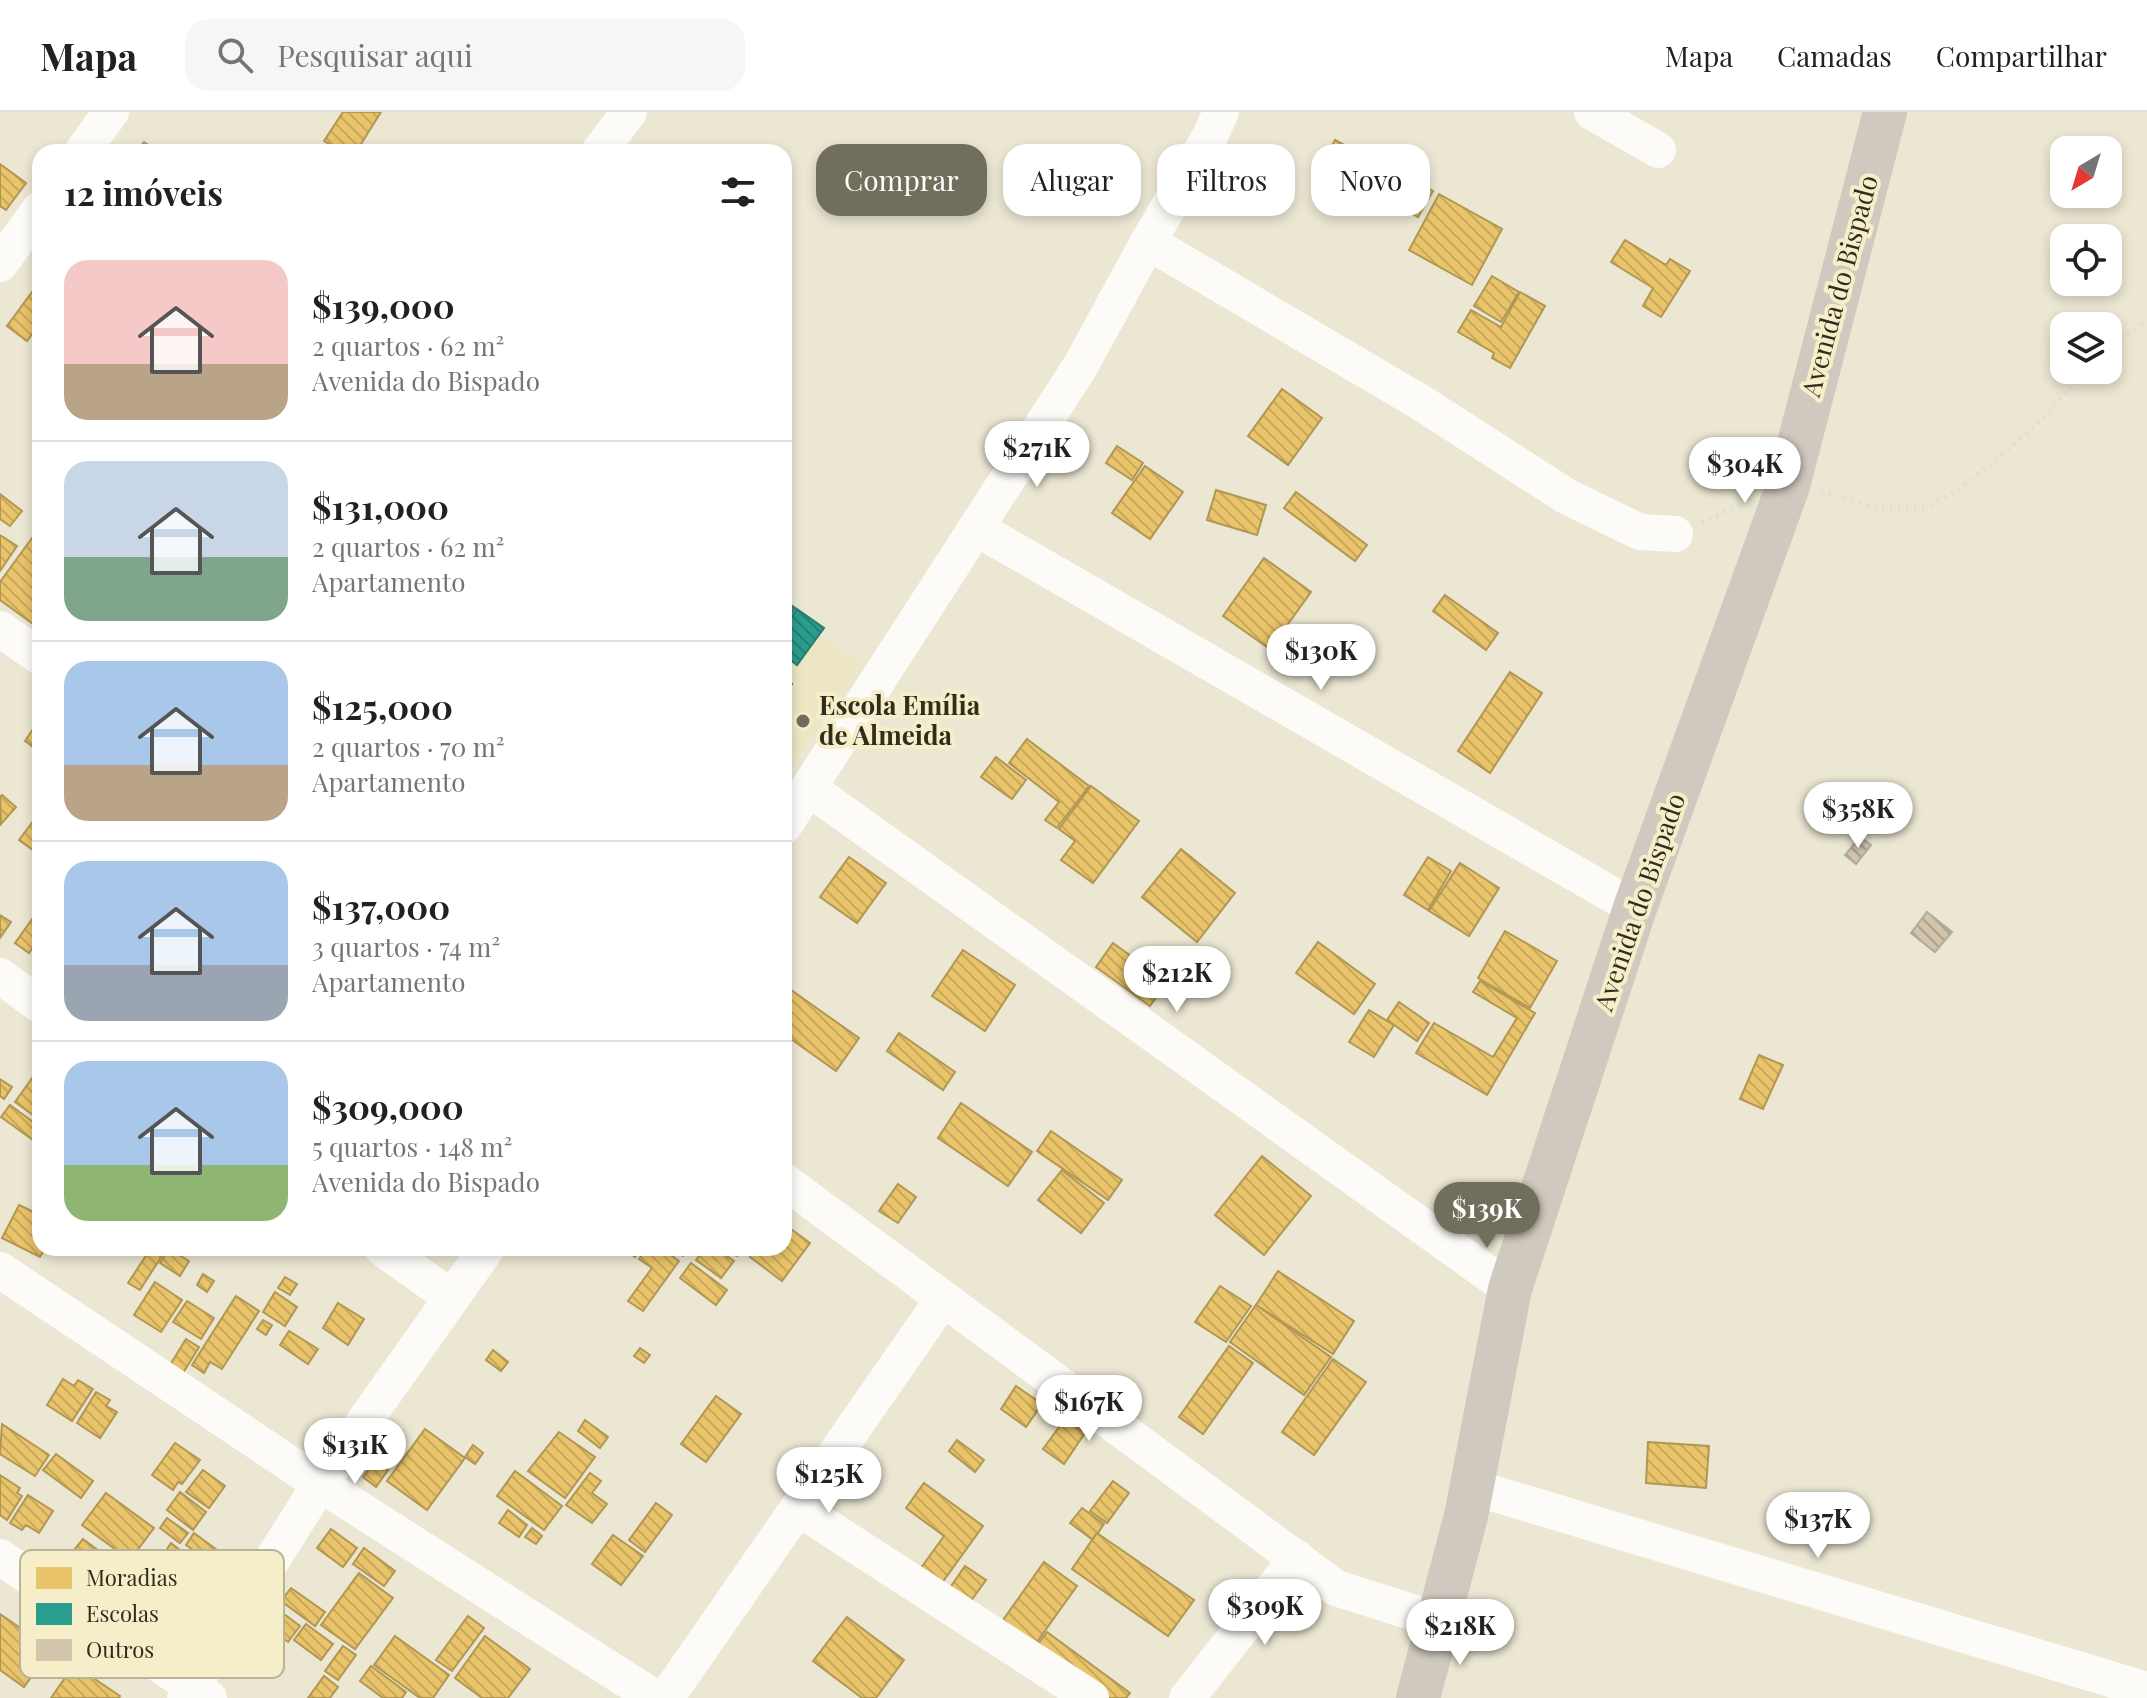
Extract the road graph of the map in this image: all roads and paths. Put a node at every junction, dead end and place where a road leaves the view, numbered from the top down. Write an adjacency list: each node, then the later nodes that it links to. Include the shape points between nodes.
1 (111, 112): 6 (street)
2 (629, 112): 7 (street)
3 (1221, 112): 10 (street)
4 (1592, 112): 8 (street)
5 (1885, 112): 15 (main road, Avenida do Bispado)
6 (88, 144)
7 (605, 144)
8 (1658, 150)
9 (32, 220): 11 (street)
10 (1148, 242): 16 (street, via 1081,365); 17 (street, via 1420,402 1566,496 1640,532)
11 (0, 264)
12 (2147, 321): 13 (path)
13 (2122, 338)
14 (2074, 384): 15 (path, via 1960,489 1926,507 1879,509 1814,488)
15 (1788, 486): 17 (path, via 1763,492); 22 (main road, Avenida do Bispado)
16 (976, 528): 20 (street); 22 (street)
17 (1675, 534)
18 (0, 629): 19 (street)
19 (32, 651)
20 (810, 789): 21 (street); 29 (street)
21 (792, 815)
22 (1635, 908): 29 (main road, Avenida do Bispado)
23 (0, 976): 24 (street)
24 (32, 999)
25 (792, 1187): 31 (street)
26 (393, 1256): 30 (street)
27 (481, 1256): 30 (street)
28 (0, 1270): 32 (street)
29 (1510, 1289): 33 (main road, Avenida do Bispado)
30 (452, 1298): 32 (street)
31 (943, 1299): 34 (street); 37 (street)
32 (320, 1484): 35 (street); 43 (street)
33 (1472, 1487): 39 (main road, Avenida do Bispado); 41 (street)
34 (798, 1508): 44 (street); 45 (street)
35 (281, 1550)
36 (0, 1557): 38 (street)
37 (1297, 1558): 39 (street, via 1336,1588); 46 (street)
38 (20, 1571)
39 (1437, 1620): 47 (main road, Avenida do Bispado)
40 (172, 1678): 42 (street)
41 (2147, 1690)
42 (195, 1694)
43 (655, 1698)
44 (666, 1698)
45 (1091, 1698)
46 (1187, 1698)
47 (1418, 1698)

